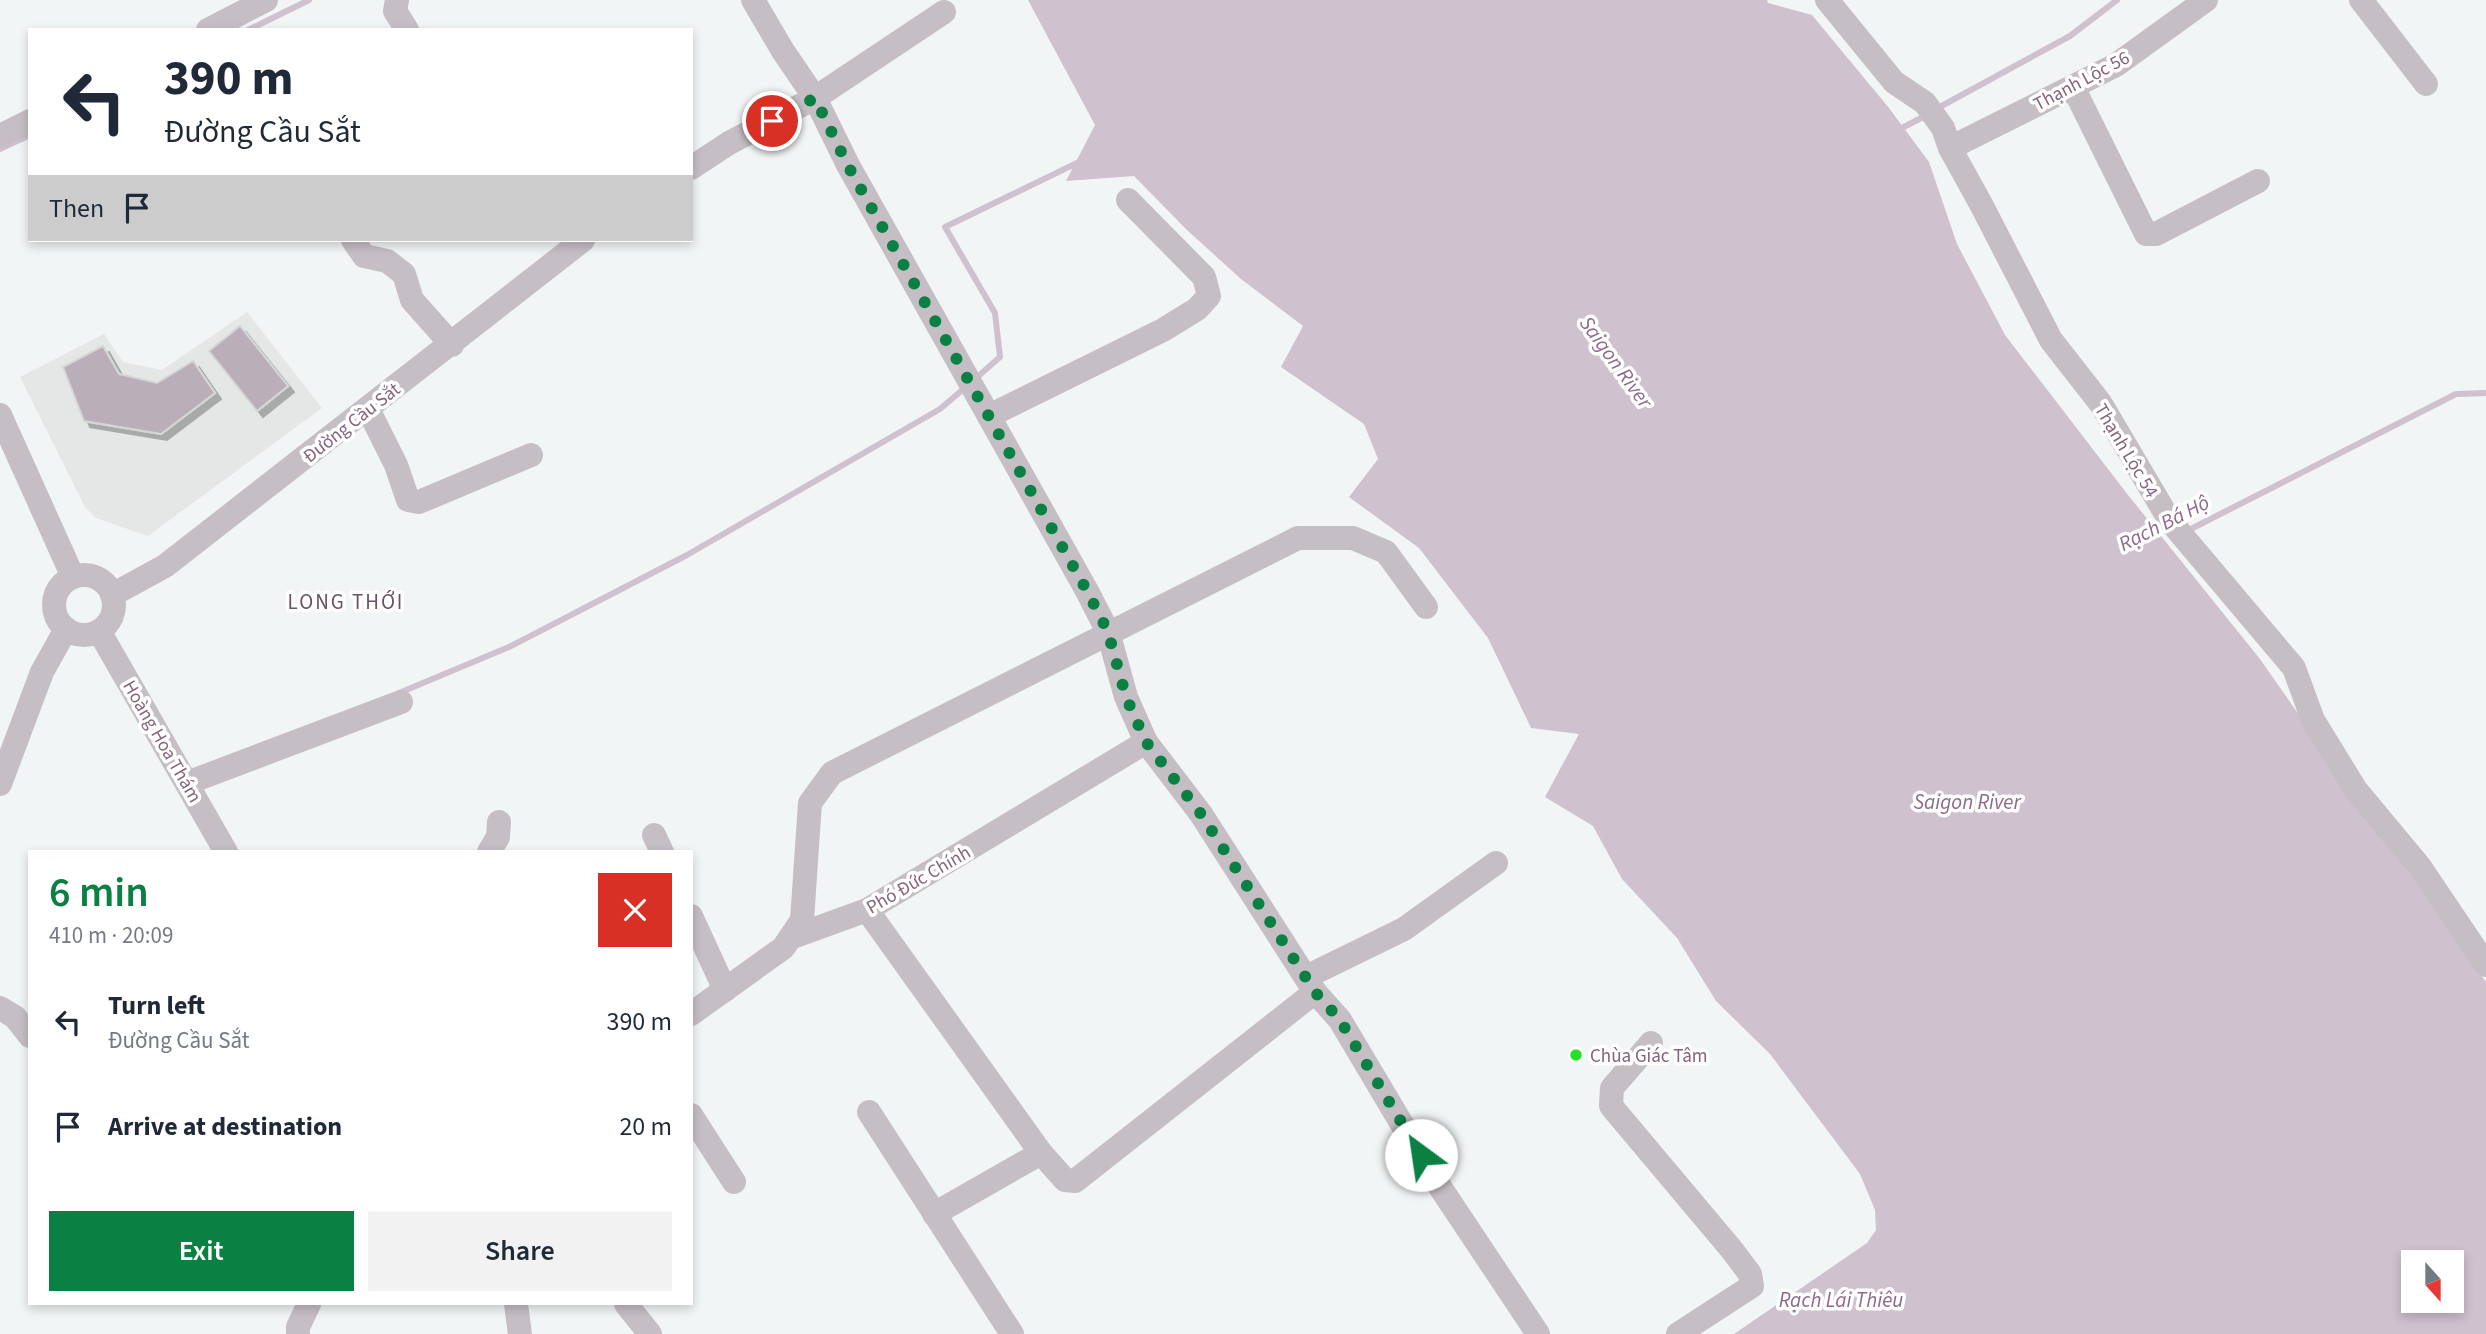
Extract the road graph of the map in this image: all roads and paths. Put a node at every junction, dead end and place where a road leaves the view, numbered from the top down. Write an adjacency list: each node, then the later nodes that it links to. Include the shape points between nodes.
1 (267, 0): 8 (street)
2 (397, 0): 9 (street, via 395,10)
3 (753, 0): 12 (street)
4 (1826, 0): 15 (street, Thạnh Lộc 54, via 1894,82 1925,103)
5 (2206, 0): 11 (street, Thạnh Lộc 56, via 2116,65)
6 (2361, 0): 10 (street)
7 (944, 12): 12 (street)
8 (212, 28)
9 (406, 28)
10 (2426, 84)
11 (2073, 87): 15 (street, Thạnh Lộc 56); 17 (street, via 2146,234 2156,234)
12 (815, 98): 16 (street); 22 (street, via 848,166)
13 (28, 122): 14 (street)
14 (0, 136)
15 (1950, 148): 43 (street, Thạnh Lộc 54, via 2051,340 2101,404 2172,523 2294,668 2313,720 2356,790 2420,867)
16 (693, 167)
17 (2258, 181)
18 (1128, 200): 22 (street, via 1204,277 1209,296 1163,330)
19 (354, 242): 21 (street, via 364,256 387,261 404,274 412,300)
20 (581, 242): 21 (street, Đường Cầu Sắt)
21 (452, 345): 23 (street, Đường Cầu Sắt)
22 (984, 407): 31 (street)
23 (368, 409): 25 (street, via 408,500 419,502); 27 (street, Đường Cầu Sắt, via 165,566)
24 (0, 415): 26 (street)
25 (531, 454)
26 (73, 578): 27 (street, via 82,575 100,580); 29 (street, via 55,597 55,615)
27 (112, 595): 30 (street, via 112,615)
28 (1426, 607): 31 (street, via 1385,552 1353,538 1298,538)
29 (66, 629): 30 (street, via 83,635); 35 (street, via 42,672)
30 (99, 631): 34 (street, Hoàng Hoa Thám)
31 (1108, 632): 33 (street, via 1126,697); 42 (street, via 832,773 810,803 802,920)
32 (401, 702): 34 (street)
33 (1146, 742): 40 (street, Phó Đức Chính); 44 (street, via 1201,814)
34 (187, 783): 37 (street, Hoàng Hoa Thám)
35 (0, 784)
36 (499, 822): 38 (street)
37 (225, 850)
38 (490, 850)
39 (1496, 863): 44 (street, via 1404,929)
40 (867, 910): 42 (street, Phó Đức Chính); 52 (street)
41 (693, 920): 45 (street)
42 (790, 938): 45 (street, Phó Đức Chính)
43 (2486, 965)
44 (1310, 985): 52 (street, via 1075,1181 1065,1180); 62 (street, via 1340,1020 1434,1178)
45 (725, 990): 47 (street, Phó Đức Chính)
46 (0, 1008): 48 (street)
47 (693, 1013)
48 (28, 1033)
49 (1651, 1043): 63 (street, via 1612,1088 1611,1107 1732,1250 1750,1274 1752,1286)
50 (869, 1112): 54 (street)
51 (693, 1118): 53 (street)
52 (1041, 1153): 54 (street)
53 (734, 1182)
54 (934, 1214): 61 (street)
55 (309, 1305): 58 (street)
56 (518, 1305): 59 (street)
57 (627, 1305): 60 (street)
58 (297, 1332)
59 (520, 1334)
60 (650, 1334)
61 (1012, 1334)
62 (1538, 1334)
63 (1678, 1334)

